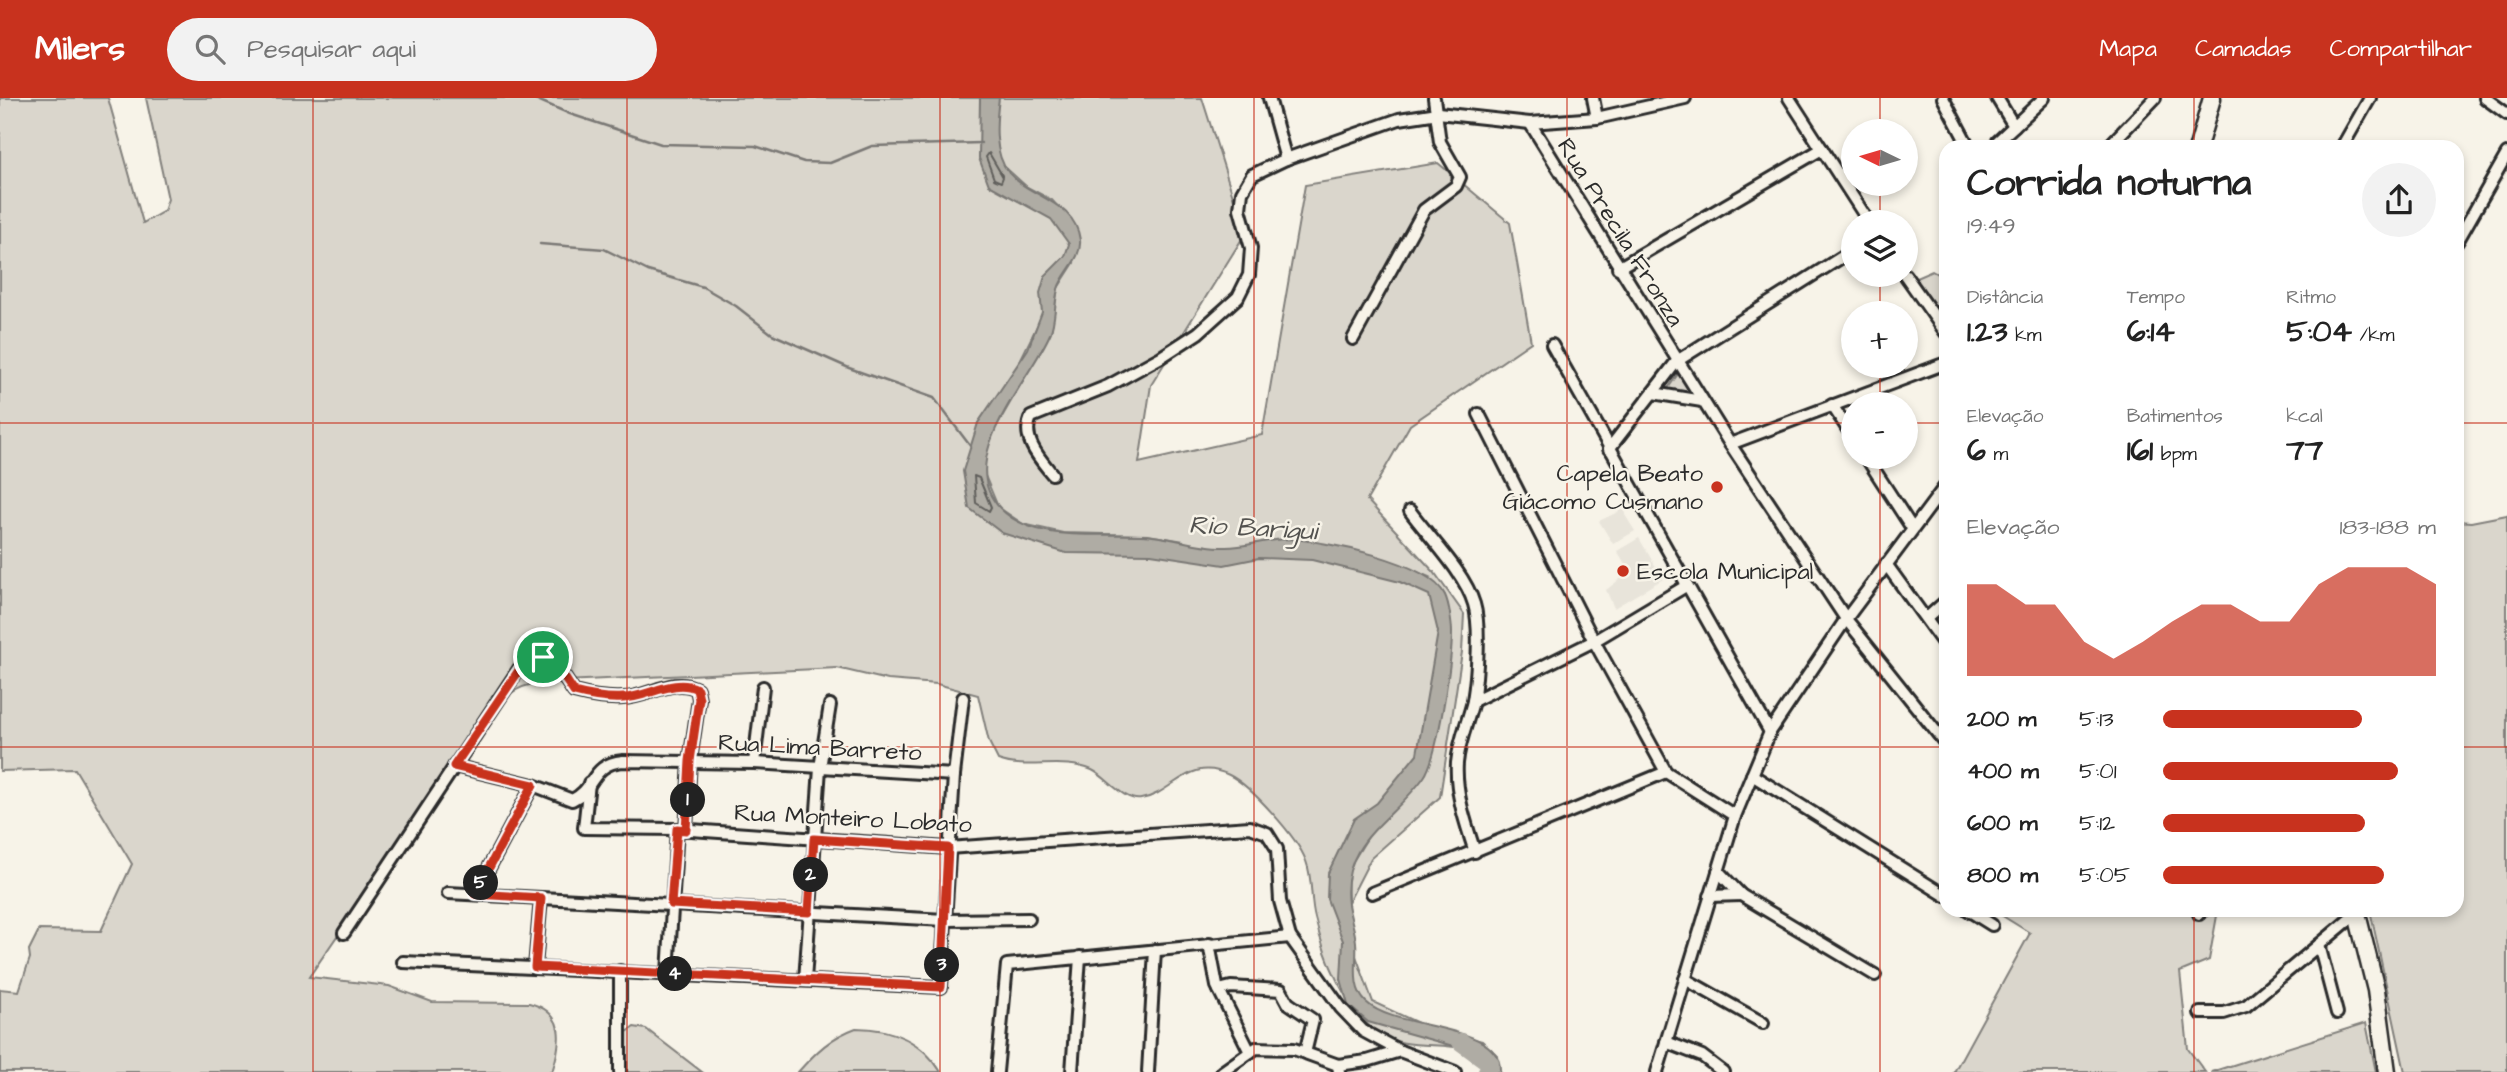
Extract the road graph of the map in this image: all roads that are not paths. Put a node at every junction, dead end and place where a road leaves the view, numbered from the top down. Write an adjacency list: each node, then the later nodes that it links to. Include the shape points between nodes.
1 (1269, 98): 25 (street)
2 (1434, 98): 13 (street)
3 (1593, 98): 15 (street)
4 (1685, 98): 15 (street)
5 (1789, 98): 23 (street)
6 (1942, 98): 18 (street)
7 (1997, 98): 17 (street)
8 (2044, 98): 17 (street)
9 (2155, 98): 20 (street)
10 (2212, 98): 21 (main road)
11 (2370, 98): 22 (street)
12 (2485, 98): 14 (street)
13 (1438, 113): 16 (street); 25 (street, via 1399,119); 32 (street, via 1440,142 1460,177 1456,187 1424,210)
14 (2507, 114)
15 (1597, 118): 16 (street)
16 (1530, 123): 29 (street, Rua Precila Fronza)
17 (2014, 126): 19 (street)
18 (1965, 140)
19 (1999, 140)
20 (2115, 140)
21 (2200, 140)
22 (2346, 140)
23 (1822, 149): 26 (street); 29 (street)
24 (2507, 154): 27 (street)
25 (1286, 159): 44 (street, via 1252,175 1242,192 1240,208 1251,247 1249,275 1238,297 1198,333 1161,357 1108,386 1031,416 1028,436)
26 (1862, 210)
27 (2464, 230)
28 (1841, 258): 34 (street)
29 (1618, 268): 34 (street, Rua Precila Fronza)
30 (1913, 287): 31 (street)
31 (1939, 323)
32 (1353, 339)
33 (1552, 345): 42 (street)
34 (1677, 362): 36 (street); 37 (street, Rua Precila Fronza)
35 (1939, 366): 38 (street)
36 (1653, 393): 37 (street); 42 (street)
37 (1702, 401): 41 (street, Rua Precila Fronza)
38 (1832, 405): 40 (street); 41 (street)
39 (1479, 414): 54 (street)
40 (1841, 419)
41 (1730, 444): 52 (street, Rua Precila Fronza)
42 (1609, 449): 49 (street)
43 (1874, 469): 47 (street)
44 (1052, 474)
45 (1939, 494): 47 (street)
46 (1410, 511): 57 (street, via 1462,579 1474,603)
47 (1913, 528): 48 (street)
48 (1886, 564): 51 (street); 52 (street)
49 (1686, 586): 54 (street); 59 (street)
50 (1939, 607): 51 (street)
51 (1927, 618): 53 (street)
52 (1846, 619): 59 (street); 60 (street, Rua Precila Fronza)
53 (1939, 636)
54 (1594, 641): 57 (street); 65 (street)
55 (763, 687): 62 (street)
56 (963, 698): 66 (street)
57 (1473, 701): 74 (street, via 1462,730 1457,765 1462,813)
58 (831, 705): 64 (street)
59 (1770, 732): 67 (street)
60 (1939, 735)
61 (690, 761): 62 (street, Rua Lima Barreto); 63 (street, via 697,689 682,684 623,698 574,692 554,662 543,657 526,660); 68 (street, Rua Lima Barreto, via 611,762); 71 (street)
62 (754, 763): 64 (street, Rua Lima Barreto)
63 (454, 766): 69 (street, Rua Lima Barreto); 91 (street)
64 (820, 768): 66 (street, Rua Lima Barreto); 72 (street)
65 (1667, 772): 70 (street); 74 (street)
66 (954, 775): 73 (street)
67 (1752, 775): 70 (street); 76 (street)
68 (589, 783): 69 (street, Rua Lima Barreto, via 572,800); 71 (street, Rua Monteiro Lobato, via 584,828)
69 (533, 785): 79 (street)
70 (1735, 816): 75 (street)
71 (681, 830): 72 (street, Rua Monteiro Lobato); 83 (street)
72 (814, 839): 73 (street, Rua Monteiro Lobato); 84 (street)
73 (948, 848): 89 (street); 92 (street, Rua Monteiro Lobato, via 1250,827 1268,833 1277,849 1280,901)
74 (1475, 852): 78 (street)
75 (1718, 871): 80 (street); 81 (street)
76 (1939, 892)
77 (448, 893): 79 (street)
78 (1372, 893)
79 (475, 894): 82 (street)
80 (1741, 895): 81 (street); 101 (street)
81 (1710, 896): 102 (street)
82 (541, 898): 83 (street); 98 (street)
83 (671, 904): 84 (street); 100 (street)
84 (809, 912): 89 (street); 103 (street)
85 (1979, 917): 90 (street)
86 (2351, 917): 94 (street)
87 (2358, 917): 121 (main road, via 2376,990)
88 (1029, 919): 89 (street)
89 (945, 920): 103 (street, via 941,987)
90 (1992, 925)
91 (344, 933)
92 (1290, 937): 93 (street); 109 (street, via 1363,1031)
93 (1209, 944): 95 (street); 104 (street)
94 (2319, 945): 105 (street, via 2246,1006 2224,1013); 106 (street)
95 (1155, 950): 96 (street); 116 (street)
96 (1080, 957): 114 (street, via 1007,965); 115 (street)
97 (402, 962): 98 (street)
98 (535, 967): 99 (street)
99 (620, 971): 100 (street); 113 (street)
100 (668, 974): 103 (street)
101 (1875, 975)
102 (1685, 979): 107 (street); 108 (street)
103 (805, 980)
104 (1219, 990): 110 (street); 111 (street, via 1281,990 1288,1003 1313,1020)
105 (2200, 1013)
106 (2337, 1013)
107 (1763, 1023)
108 (1666, 1042): 119 (street); 120 (street, via 1702,1056)
109 (1400, 1051): 112 (street); 118 (street)
110 (1250, 1052): 111 (street, via 1275,1048); 117 (street)
111 (1305, 1053): 112 (street)
112 (1339, 1068)
113 (620, 1072)
114 (997, 1072)
115 (1072, 1072)
116 (1148, 1072)
117 (1222, 1072)
118 (1455, 1072)
119 (1657, 1072)
120 (1723, 1072)
121 (2387, 1072)

